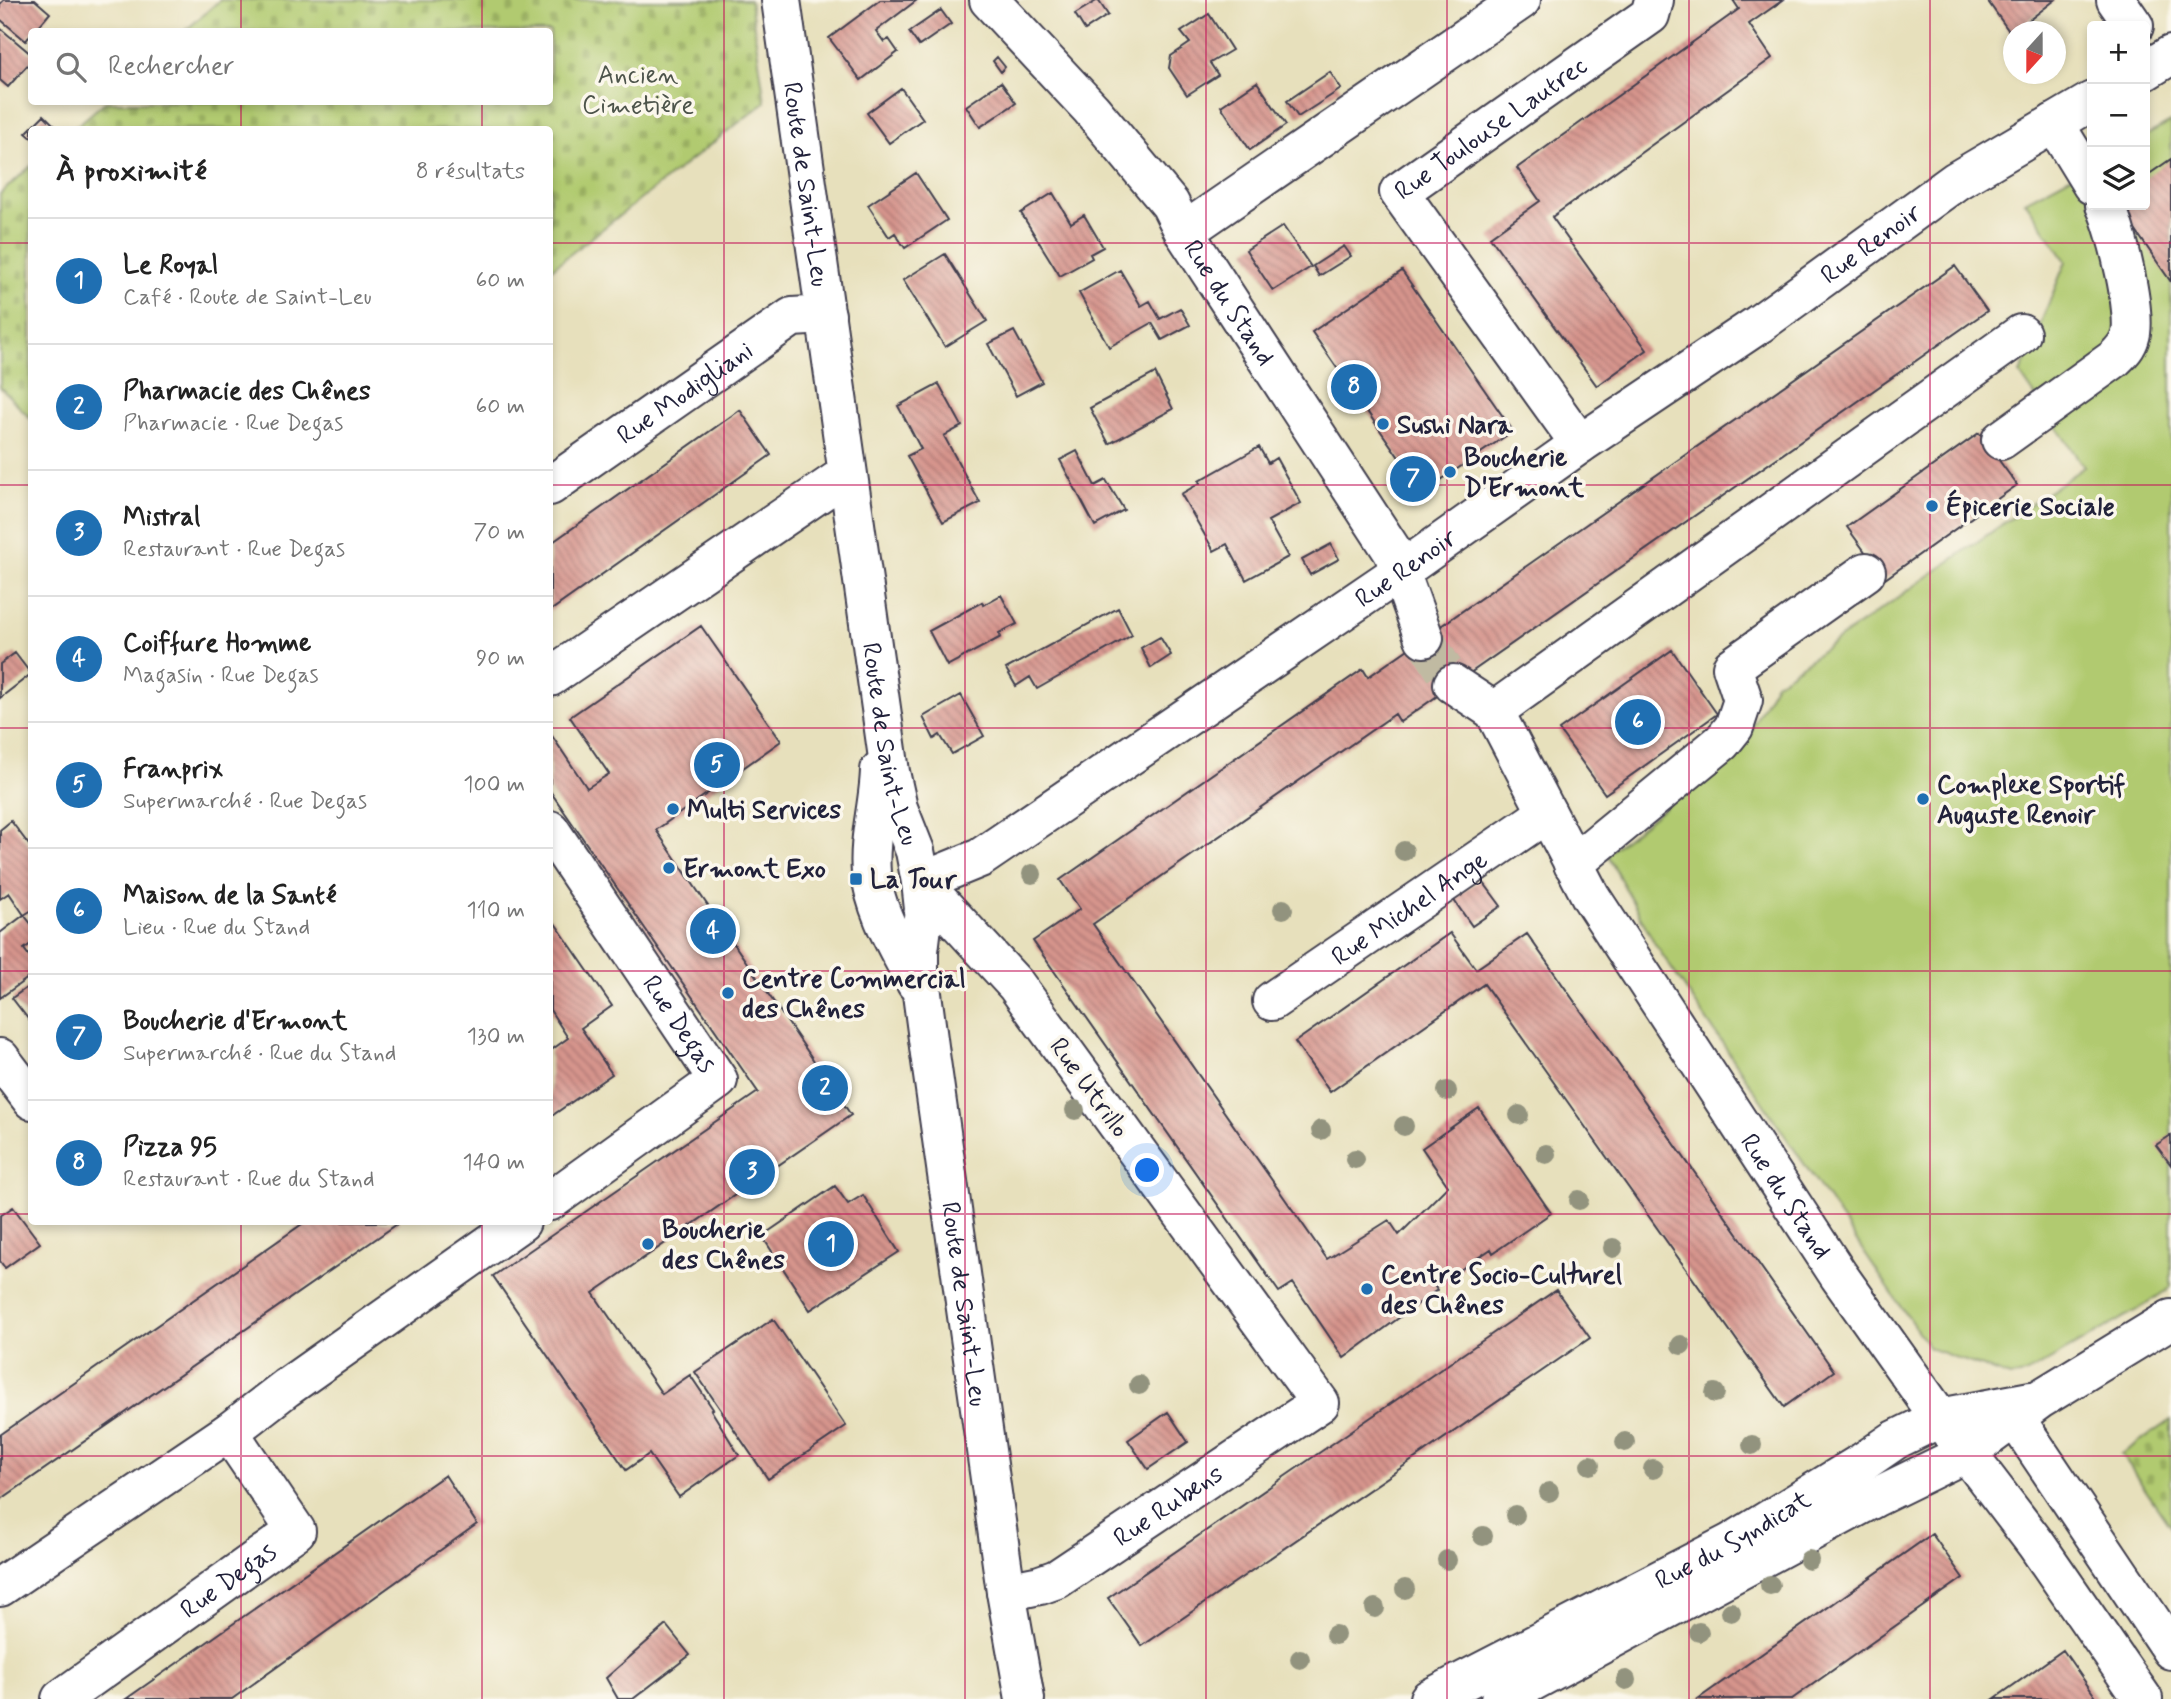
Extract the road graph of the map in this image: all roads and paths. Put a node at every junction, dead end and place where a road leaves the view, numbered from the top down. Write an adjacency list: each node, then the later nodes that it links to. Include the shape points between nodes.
1 (781, 0): 12 (street, Route de Saint-Leu)
2 (989, 0): 11 (street, Rue du Stand, via 1091,108 1170,204)
3 (1521, 0): 11 (street)
4 (1654, 0): 15 (street, Rue Toulouse Lautrec, via 1650,15 1399,191)
5 (2116, 0): 6 (street)
6 (2131, 21)
7 (2087, 104): 8 (street, Rue Renoir)
8 (2054, 122): 9 (street); 15 (street, Rue Renoir, via 1956,181 1759,324)
9 (2087, 176)
10 (2107, 210): 14 (street, via 2133,320 2131,336 2114,359)
11 (1184, 232): 18 (street, Rue du Stand, via 1393,552)
12 (826, 315): 16 (street, Route de Saint-Leu); 17 (street, Rue Modigliani, via 792,317)
13 (2021, 334): 23 (street)
14 (2001, 440)
15 (1580, 444): 18 (street, Rue Renoir)
16 (847, 474): 21 (street); 24 (street, Route de Saint-Leu)
17 (553, 484)
18 (1401, 571): 20 (street, Rue du Stand); 28 (street, Rue Renoir, via 980,858)
19 (1866, 572): 27 (street, via 1732,667 1743,700 1734,727 1722,742)
20 (1424, 638)
21 (553, 675)
22 (1453, 684): 23 (street, Rue du Stand)
23 (1494, 711): 25 (street, Rue du Stand)
24 (882, 720): 28 (street, Route de Saint-Leu, via 898,808); 29 (street, via 872,873 880,911)
25 (1547, 813): 27 (street, Rue du Stand); 30 (street, Rue Michel Ange)
26 (553, 834): 33 (street, Rue Degas, via 718,1080)
27 (1573, 864): 38 (street, Rue du Stand, via 1839,1276)
28 (921, 882): 29 (street, Route de Saint-Leu, via 924,909 919,951); 36 (street, Rue Utrillo, via 1016,985)
29 (924, 998): 42 (street, Route de Saint-Leu)
30 (1272, 1001)
31 (0, 1058): 32 (street)
32 (28, 1095)
33 (553, 1199)
34 (517, 1225): 39 (street)
35 (2171, 1319): 37 (street, Rue du Syndicat)
36 (1320, 1403): 42 (street, Rue Rubens, via 1057,1578)
37 (2021, 1407): 38 (street, Rue du Syndicat); 40 (street, Rue du Syndicat); 43 (street)
38 (1940, 1418): 40 (street, Rue du Stand); 48 (street, Rue du Syndicat, via 1895,1440 1731,1543)
39 (229, 1432): 41 (street); 45 (street, Rue Degas, via 296,1531)
40 (1968, 1452): 49 (street, Rue du Syndicat); 50 (street, Rue du Stand)
41 (0, 1587)
42 (1006, 1592): 44 (street, Route de Saint-Leu)
43 (2171, 1650)
44 (1016, 1653): 46 (street, Route de Saint-Leu); 47 (street, Route de Saint-Leu)
45 (61, 1699)
46 (1017, 1699)
47 (1026, 1699)
48 (1429, 1699)
49 (1500, 1699)
50 (2143, 1699)

